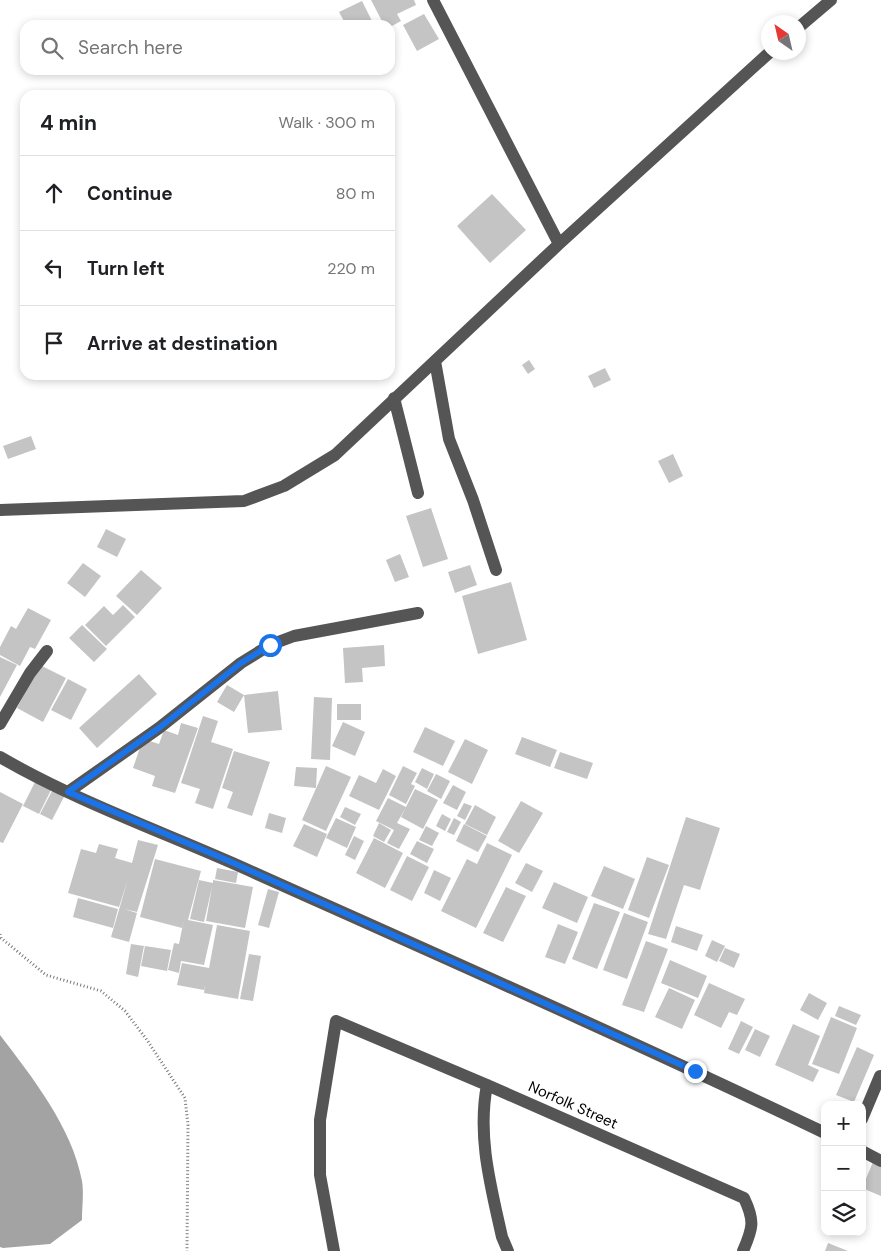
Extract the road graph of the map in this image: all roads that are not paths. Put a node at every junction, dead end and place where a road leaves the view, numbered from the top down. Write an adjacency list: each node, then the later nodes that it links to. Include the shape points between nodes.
1 (433, 0): 5 (street)
2 (831, 0): 3 (street)
3 (806, 21)
4 (761, 60): 5 (street)
5 (559, 244): 6 (street)
6 (435, 361): 7 (street); 10 (street, via 449,440)
7 (394, 398): 8 (street); 9 (street, via 335,456 284,486 244,501)
8 (418, 493)
9 (0, 510)
10 (496, 570)
11 (418, 613): 15 (street, via 294,636 270,645 241,663 159,728)
12 (47, 651): 13 (street)
13 (0, 724)
14 (0, 757): 15 (street)
15 (68, 792): 19 (street, via 659,1054)
16 (880, 1076): 18 (street)
17 (487, 1085): 22 (street, Norfolk Street, via 336,1021 320,1120 320,1175); 23 (street, via 483,1138 502,1238); 24 (street, Norfolk Street, via 744,1198 752,1214 751,1233)
18 (866, 1109)
19 (821, 1131)
20 (866, 1153): 21 (street)
21 (881, 1160)
22 (334, 1251)
23 (508, 1251)
24 (743, 1251)

